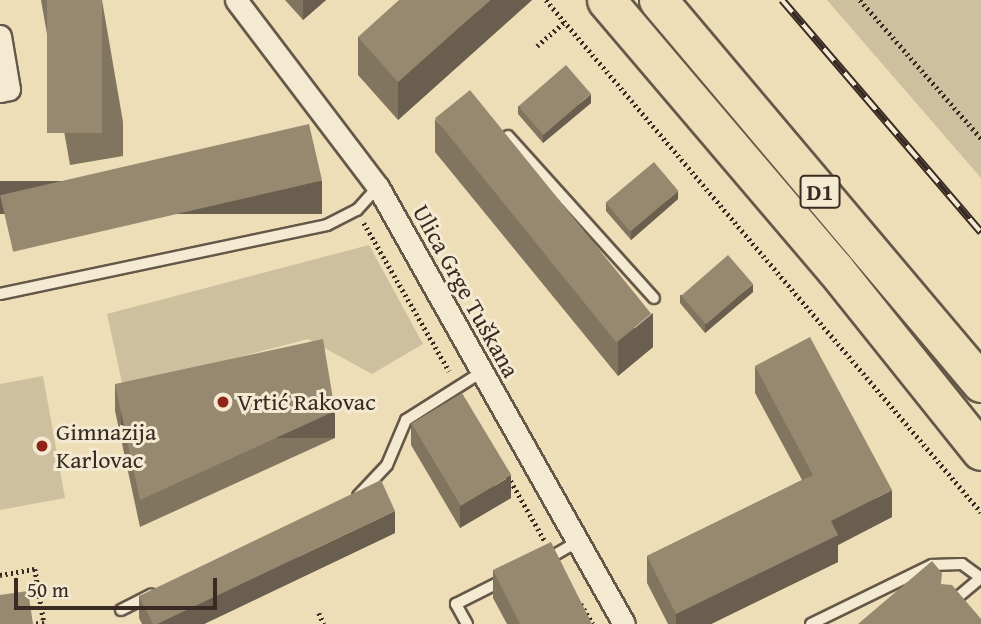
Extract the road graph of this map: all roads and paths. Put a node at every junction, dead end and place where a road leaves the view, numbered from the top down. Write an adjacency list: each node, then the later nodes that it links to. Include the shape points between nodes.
1 (236, 0): 12 (street, Ulica Grge Tuškana)
2 (546, 0): 6 (path)
3 (606, 0): 19 (highway, D1, via 835,268)
4 (658, 0): 17 (highway, D1)
5 (860, 0): 11 (path)
6 (565, 22): 8 (path); 22 (path)
7 (0, 36): 9 (street, via 9,89)
8 (537, 46)
9 (0, 91)
10 (502, 130): 15 (lane)
11 (981, 138)
12 (378, 187): 13 (lane); 16 (street, Ulica Grge Tuškana)
13 (356, 210): 14 (lane, via 327,225); 18 (path)
14 (0, 294)
15 (654, 298)
16 (480, 373): 18 (lane); 23 (street, Ulica Grge Tuškana)
17 (981, 383)
18 (457, 385): 21 (lane, via 406,420 387,465)
19 (981, 451)
20 (505, 470): 24 (path)
21 (348, 502)
22 (981, 512)
23 (578, 541): 24 (lane); 38 (street, Ulica Grge Tuškana)
24 (554, 555): 25 (lane)
25 (529, 568)
26 (517, 574): 36 (lane, via 456,604)
27 (0, 575): 34 (path, via 35,569 44,623)
28 (981, 578): 31 (lane); 39 (lane, via 962,564 932,565)
29 (158, 592): 32 (lane)
30 (580, 601): 37 (path)
31 (947, 606)
32 (121, 610)
33 (319, 613): 35 (path)
34 (37, 624)
35 (324, 624)
36 (467, 624)
37 (593, 624)
38 (624, 624)
39 (811, 624)

